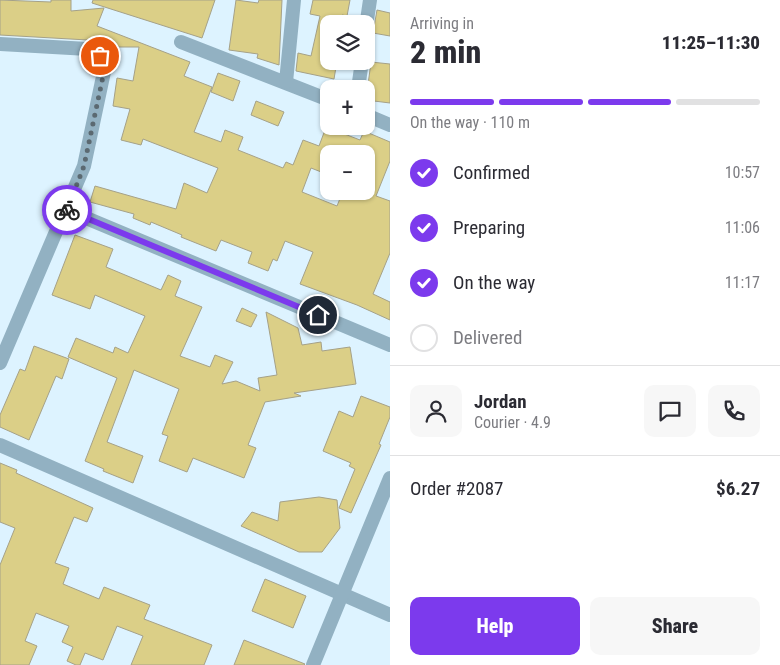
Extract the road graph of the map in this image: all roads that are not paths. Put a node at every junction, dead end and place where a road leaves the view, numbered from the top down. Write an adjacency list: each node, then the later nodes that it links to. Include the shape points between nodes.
1 (294, 0): 6 (street)
2 (370, 0): 3 (street)
3 (368, 15)
4 (181, 42): 6 (street)
5 (0, 44): 10 (street, via 88,49 100,56 105,67 84,166)
6 (286, 82): 7 (street)
7 (320, 96)
8 (375, 119): 9 (street)
9 (390, 125)
10 (66, 210): 11 (street); 12 (street)
11 (390, 345)
12 (0, 363)
13 (0, 445): 15 (street)
14 (390, 478): 15 (street)
15 (341, 594): 16 (street); 17 (street)
16 (390, 615)
17 (312, 665)

